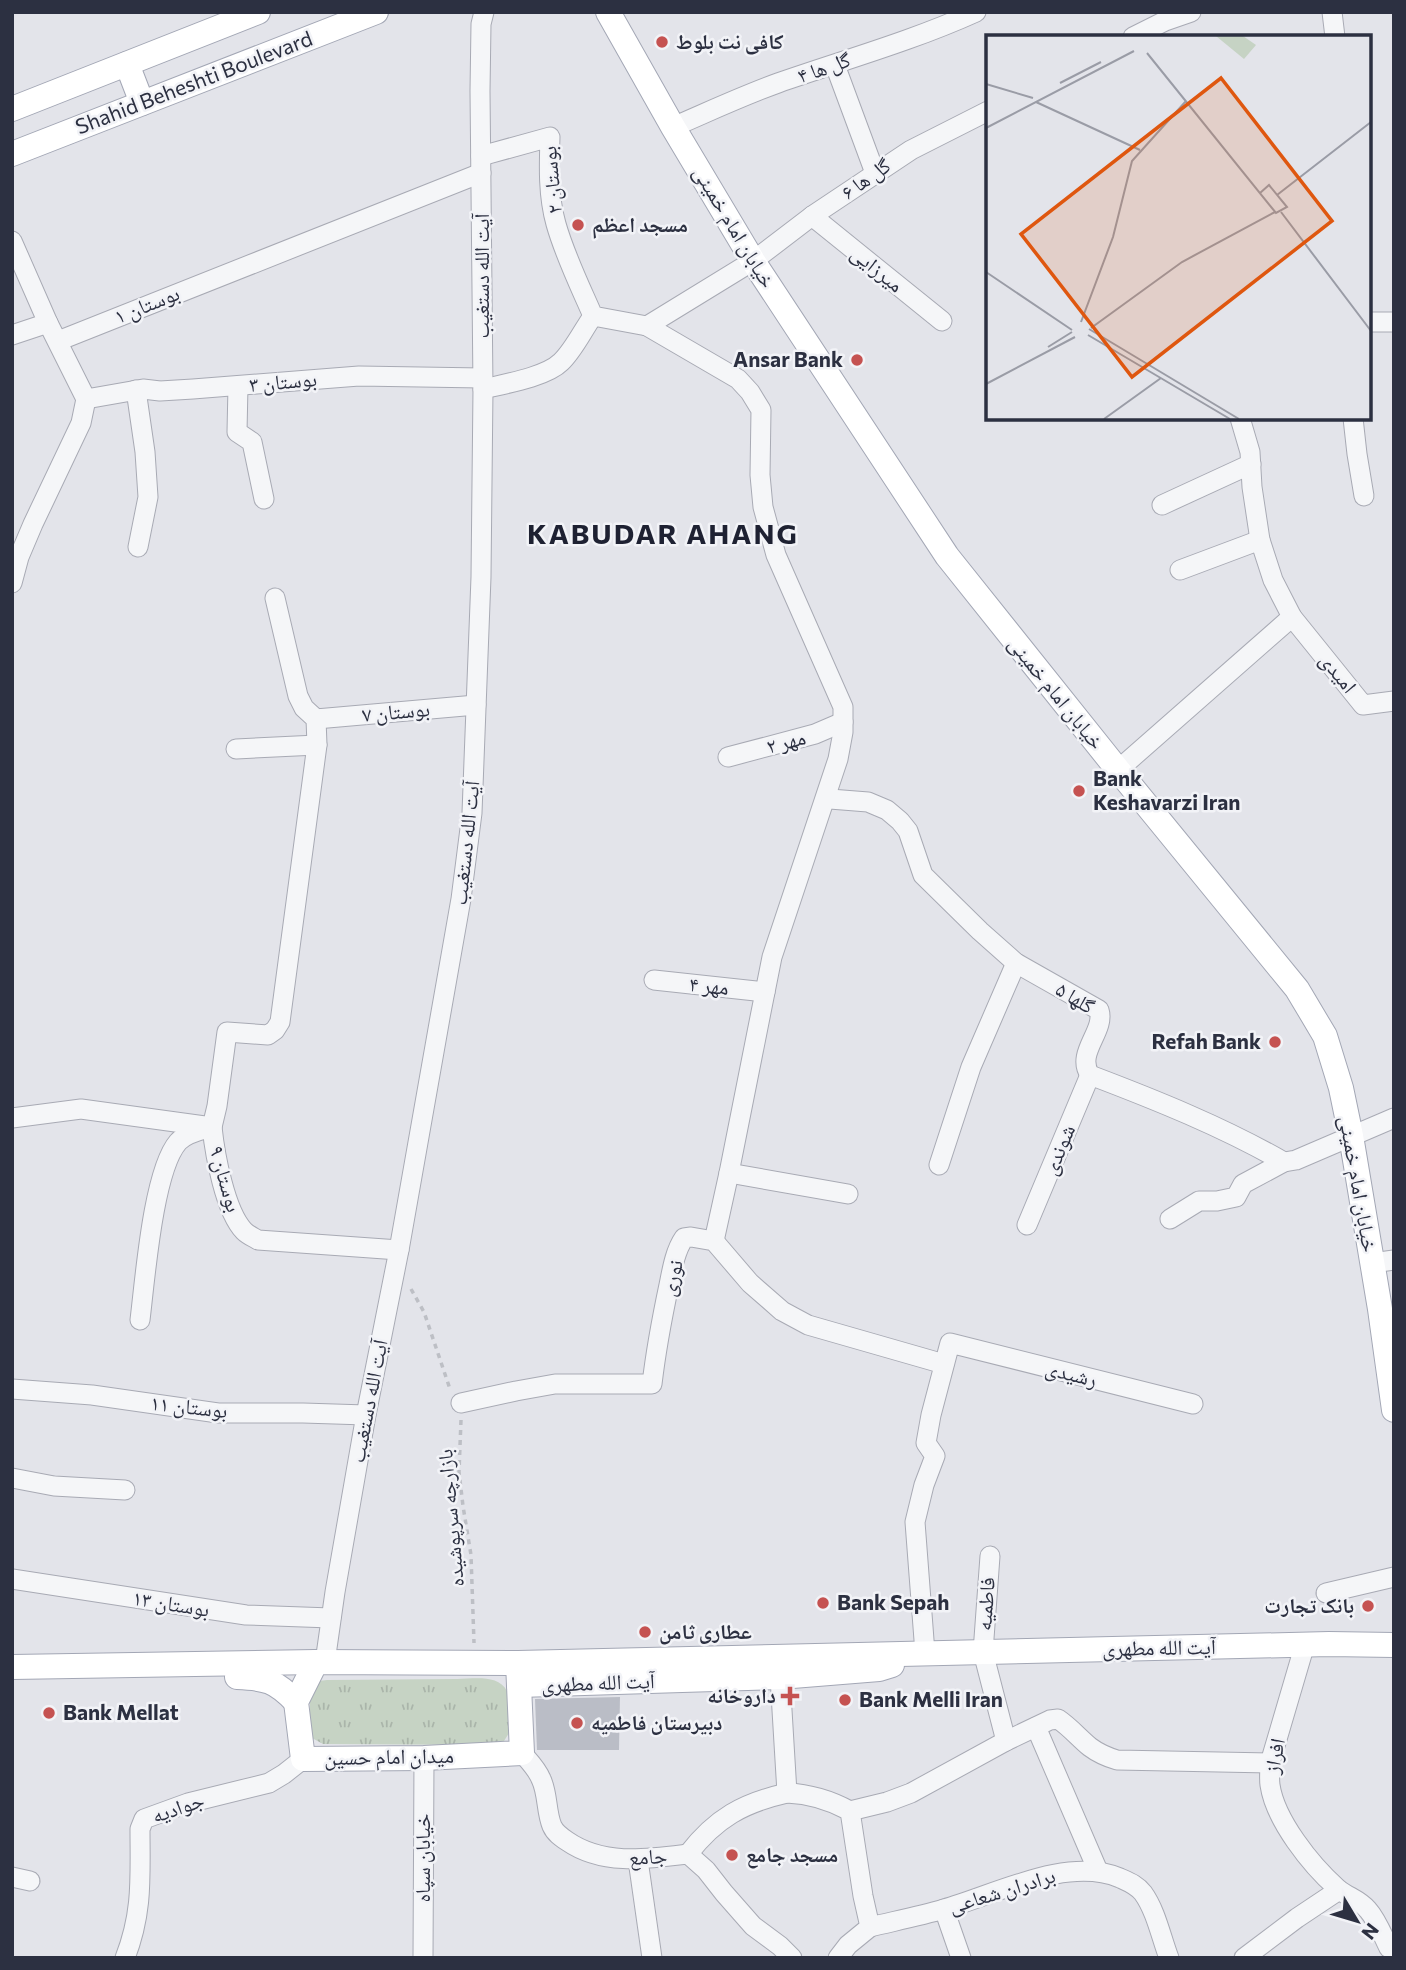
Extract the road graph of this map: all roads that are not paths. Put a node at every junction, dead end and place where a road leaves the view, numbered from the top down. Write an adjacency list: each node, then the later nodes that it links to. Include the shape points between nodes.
1 (258, 12): 11 (main road, Shahid Beheshti Boulevard)
2 (376, 12): 13 (main road, Shahid Beheshti Boulevard)
3 (484, 12): 18 (street, آیت الله دستغیب)
4 (608, 12): 16 (main road, خیابان امام خمینی)
5 (976, 12): 12 (street, گل ها ۴)
6 (1191, 12): 8 (street)
7 (1332, 12): 10 (street)
8 (1171, 15): 9 (street)
9 (1136, 35)
10 (1335, 35)
11 (127, 64): 13 (main road); 14 (main road, Shahid Beheshti Boulevard)
12 (835, 65): 16 (street, گل ها ۴); 19 (street)
13 (142, 103): 17 (main road, Shahid Beheshti Boulevard)
14 (12, 109)
15 (986, 112): 19 (street, گل ها ۶)
16 (673, 127): 22 (main road, خیابان امام خمینی)
17 (12, 154)
18 (481, 164): 23 (street, بوستان ۲, via 550,137 556,224); 30 (street, بوستان ۱); 31 (street, آیت الله دستغیب)
19 (875, 173): 20 (street, گل ها ۶)
20 (812, 216): 22 (street, گل ها ۶); 24 (street, میرزایی)
21 (12, 241): 27 (street)
22 (753, 261): 28 (street, گل ها ۶); 54 (main road, خیابان امام خمینی, via 947,556)
23 (593, 316): 28 (street); 31 (street, بوستان ۳, via 561,362 550,369 526,379)
24 (942, 321)
25 (1371, 322): 26 (street)
26 (1394, 322)
27 (48, 324): 29 (street); 30 (street)
28 (647, 326): 50 (street, via 738,379 761,410 763,507 776,555 843,708)
29 (12, 335)
30 (58, 341): 34 (street)
31 (482, 384): 32 (street, بوستان ۳, via 359,376); 48 (street, آیت الله دستغیب)
32 (238, 386): 33 (street, بوستان ۳); 39 (street, via 237,432 252,442)
33 (136, 390): 34 (street, بوستان ۳); 42 (street, via 148,497)
34 (86, 398): 44 (street, via 80,423 33,523)
35 (1241, 420): 37 (street)
36 (1353, 420): 38 (street)
37 (1251, 464): 40 (street); 41 (street)
38 (1364, 496)
39 (264, 499)
40 (1162, 505)
41 (1260, 541): 43 (street); 46 (street)
42 (138, 547)
43 (1180, 570)
44 (12, 583)
45 (275, 598): 49 (street, via 298,696)
46 (1292, 617): 47 (street, امیدی, via 1363,705); 54 (street)
47 (1394, 701)
48 (476, 705): 49 (street, بوستان ۷); 71 (street, آیت الله دستغیب, via 467,860)
49 (316, 719): 51 (street)
50 (843, 722): 53 (street, مهر ۲); 55 (street)
51 (317, 744): 52 (street); 62 (street, via 280,1022 268,1035 227,1032)
52 (236, 749)
53 (728, 757)
54 (1118, 771): 63 (main road, خیابان امام خمینی, via 1297,989 1325,1036)
55 (828, 793): 56 (street, گلها ۵, via 830,799 868,802 900,821 923,875); 58 (street, via 772,957)
56 (1016, 963): 59 (street, گلها ۵, via 1099,1010 1101,1017 1086,1057); 65 (street, via 971,1067)
57 (654, 980): 58 (street, مهر ۴)
58 (765, 992): 66 (street)
59 (1090, 1075): 64 (street, via 1206,1123); 69 (street, شوندی)
60 (12, 1118): 62 (street, بوستان ۹, via 81,1110)
61 (1394, 1118): 63 (street)
62 (212, 1127): 71 (street, بوستان ۹, via 227,1197 246,1233 258,1240); 73 (street, via 180,1140 167,1166 155,1209)
63 (1351, 1136): 64 (street); 72 (main road, خیابان امام خمینی)
64 (1284, 1162): 68 (street, via 1243,1184 1236,1198 1199,1201)
65 (939, 1165)
66 (729, 1173): 67 (street); 70 (street)
67 (848, 1194)
68 (1170, 1219)
69 (1027, 1224)
70 (714, 1241): 74 (street, via 750,1283 782,1311 808,1325); 76 (street, نوری, via 691,1237 681,1244 658,1336 652,1384 555,1384)
71 (398, 1256): 79 (street, آیت الله دستغیب)
72 (1383, 1261): 78 (main road, خیابان امام خمینی)
73 (140, 1320)
74 (944, 1364): 77 (street, رشیدی, via 950,1343); 90 (street, via 926,1443 935,1456 915,1522)
75 (12, 1389): 79 (street, بوستان ۱۱, via 218,1412)
76 (461, 1403)
77 (1193, 1404)
78 (1394, 1410)
79 (366, 1415): 86 (street, آیت الله دستغیب)
80 (12, 1478): 81 (street, via 54,1486)
81 (125, 1490)
82 (990, 1556): 89 (street, فاطمیه)
83 (1394, 1577): 85 (street)
84 (12, 1579): 86 (street, بوستان ۱۳, via 246,1615)
85 (1326, 1593)
86 (331, 1618): 91 (street, آیت الله دستغیب)
87 (1305, 1644): 88 (main road, آیت الله مطهری); 89 (main road, آیت الله مطهری); 102 (street, افراز)
88 (1394, 1645)
89 (983, 1652): 90 (main road, آیت الله مطهری); 98 (street, فاطمیه)
90 (925, 1653): 93 (main road, آیت الله مطهری); 94 (main road, آیت الله مطهری, via 878,1669)
91 (320, 1662): 92 (main road); 93 (main road, via 475,1662); 96 (main road)
92 (12, 1667)
93 (519, 1674): 94 (main road, آیت الله مطهری); 99 (main road)
94 (780, 1677): 103 (street)
95 (12, 1683): 96 (main road, via 250,1677 275,1683)
96 (296, 1702): 101 (main road, میدان امام حسین)
97 (1035, 1727): 98 (street); 102 (street, via 1058,1719 1091,1747 1117,1760); 107 (street)
98 (1006, 1741): 104 (street, via 911,1793)
99 (522, 1753): 100 (main road, میدان امام حسین); 106 (street, جامع, via 543,1781 553,1829 561,1837 597,1855)
100 (424, 1758): 101 (main road, میدان امام حسین); 113 (street, خیابان سپاه)
101 (303, 1759): 112 (street, جوادیه, via 269,1783 144,1819 140,1829 140,1903)
102 (1270, 1763): 108 (street, افراز, via 1271,1790 1284,1821 1307,1856)
103 (787, 1793): 104 (street, via 817,1796); 105 (street, via 745,1806 714,1824)
104 (850, 1811): 110 (street)
105 (688, 1854): 106 (street, جامع); 115 (street, جامع, via 754,1926)
106 (638, 1860): 114 (street)
107 (1098, 1871): 109 (street, برادران شعاعی, via 1048,1876); 118 (street, برادران شعاعی, via 1132,1883 1142,1892)
108 (1339, 1890): 111 (street, افراز, via 1369,1911); 119 (street)
109 (944, 1909): 110 (street, برادران شعاعی); 117 (street)
110 (870, 1927): 116 (street)
111 (1391, 1947)
112 (125, 1958)
113 (423, 1958)
114 (652, 1958)
115 (792, 1958)
116 (838, 1958)
117 (961, 1958)
118 (1169, 1958)
119 (1244, 1958)

